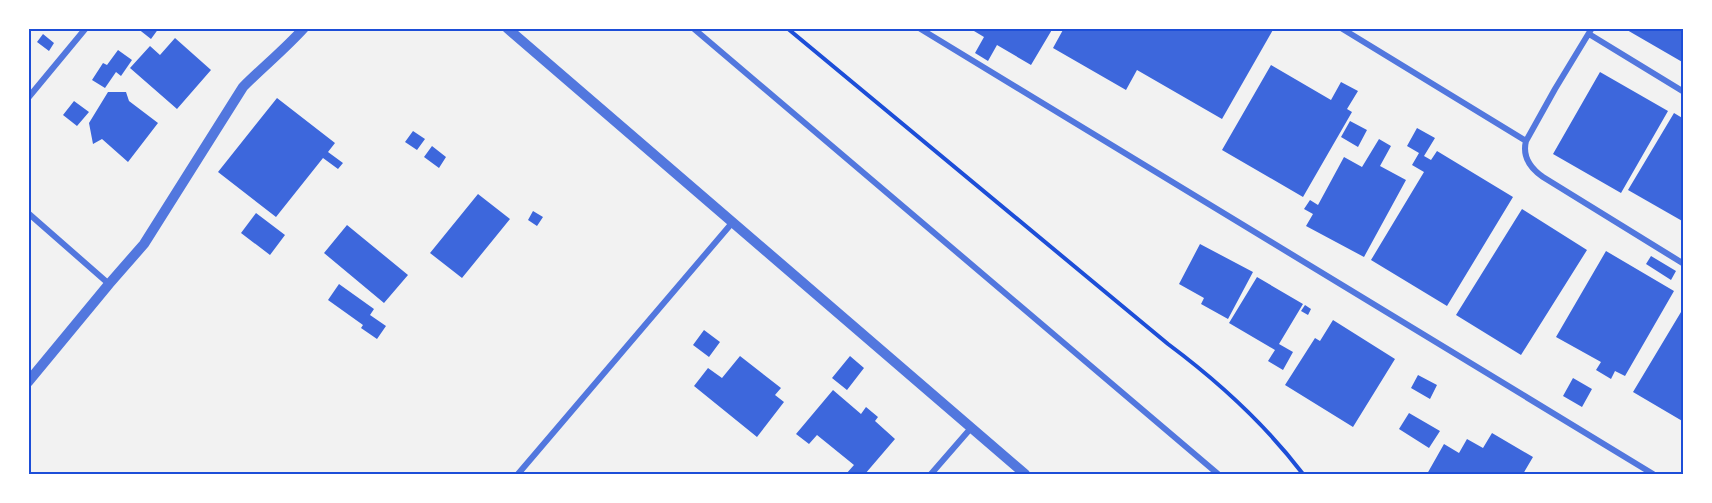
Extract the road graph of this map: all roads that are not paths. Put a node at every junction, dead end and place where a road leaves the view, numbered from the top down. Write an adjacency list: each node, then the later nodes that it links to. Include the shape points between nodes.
1 (86, 28): 9 (street)
2 (304, 28): 14 (street, via 243,87 144,244)
3 (507, 28): 12 (street)
4 (693, 28): 20 (street)
5 (919, 28): 21 (street)
6 (1341, 28): 10 (street)
7 (1590, 31): 8 (street); 10 (street)
8 (1683, 92)
9 (28, 98)
10 (1526, 141): 13 (street, via 1524,149 1532,169)
11 (28, 213): 14 (street)
12 (732, 223): 16 (street); 17 (street)
13 (1683, 264)
14 (109, 284): 15 (street)
15 (28, 382)
16 (971, 428): 18 (street); 19 (street)
17 (518, 474)
18 (931, 474)
19 (1025, 474)
20 (1218, 474)
21 (1653, 474)

